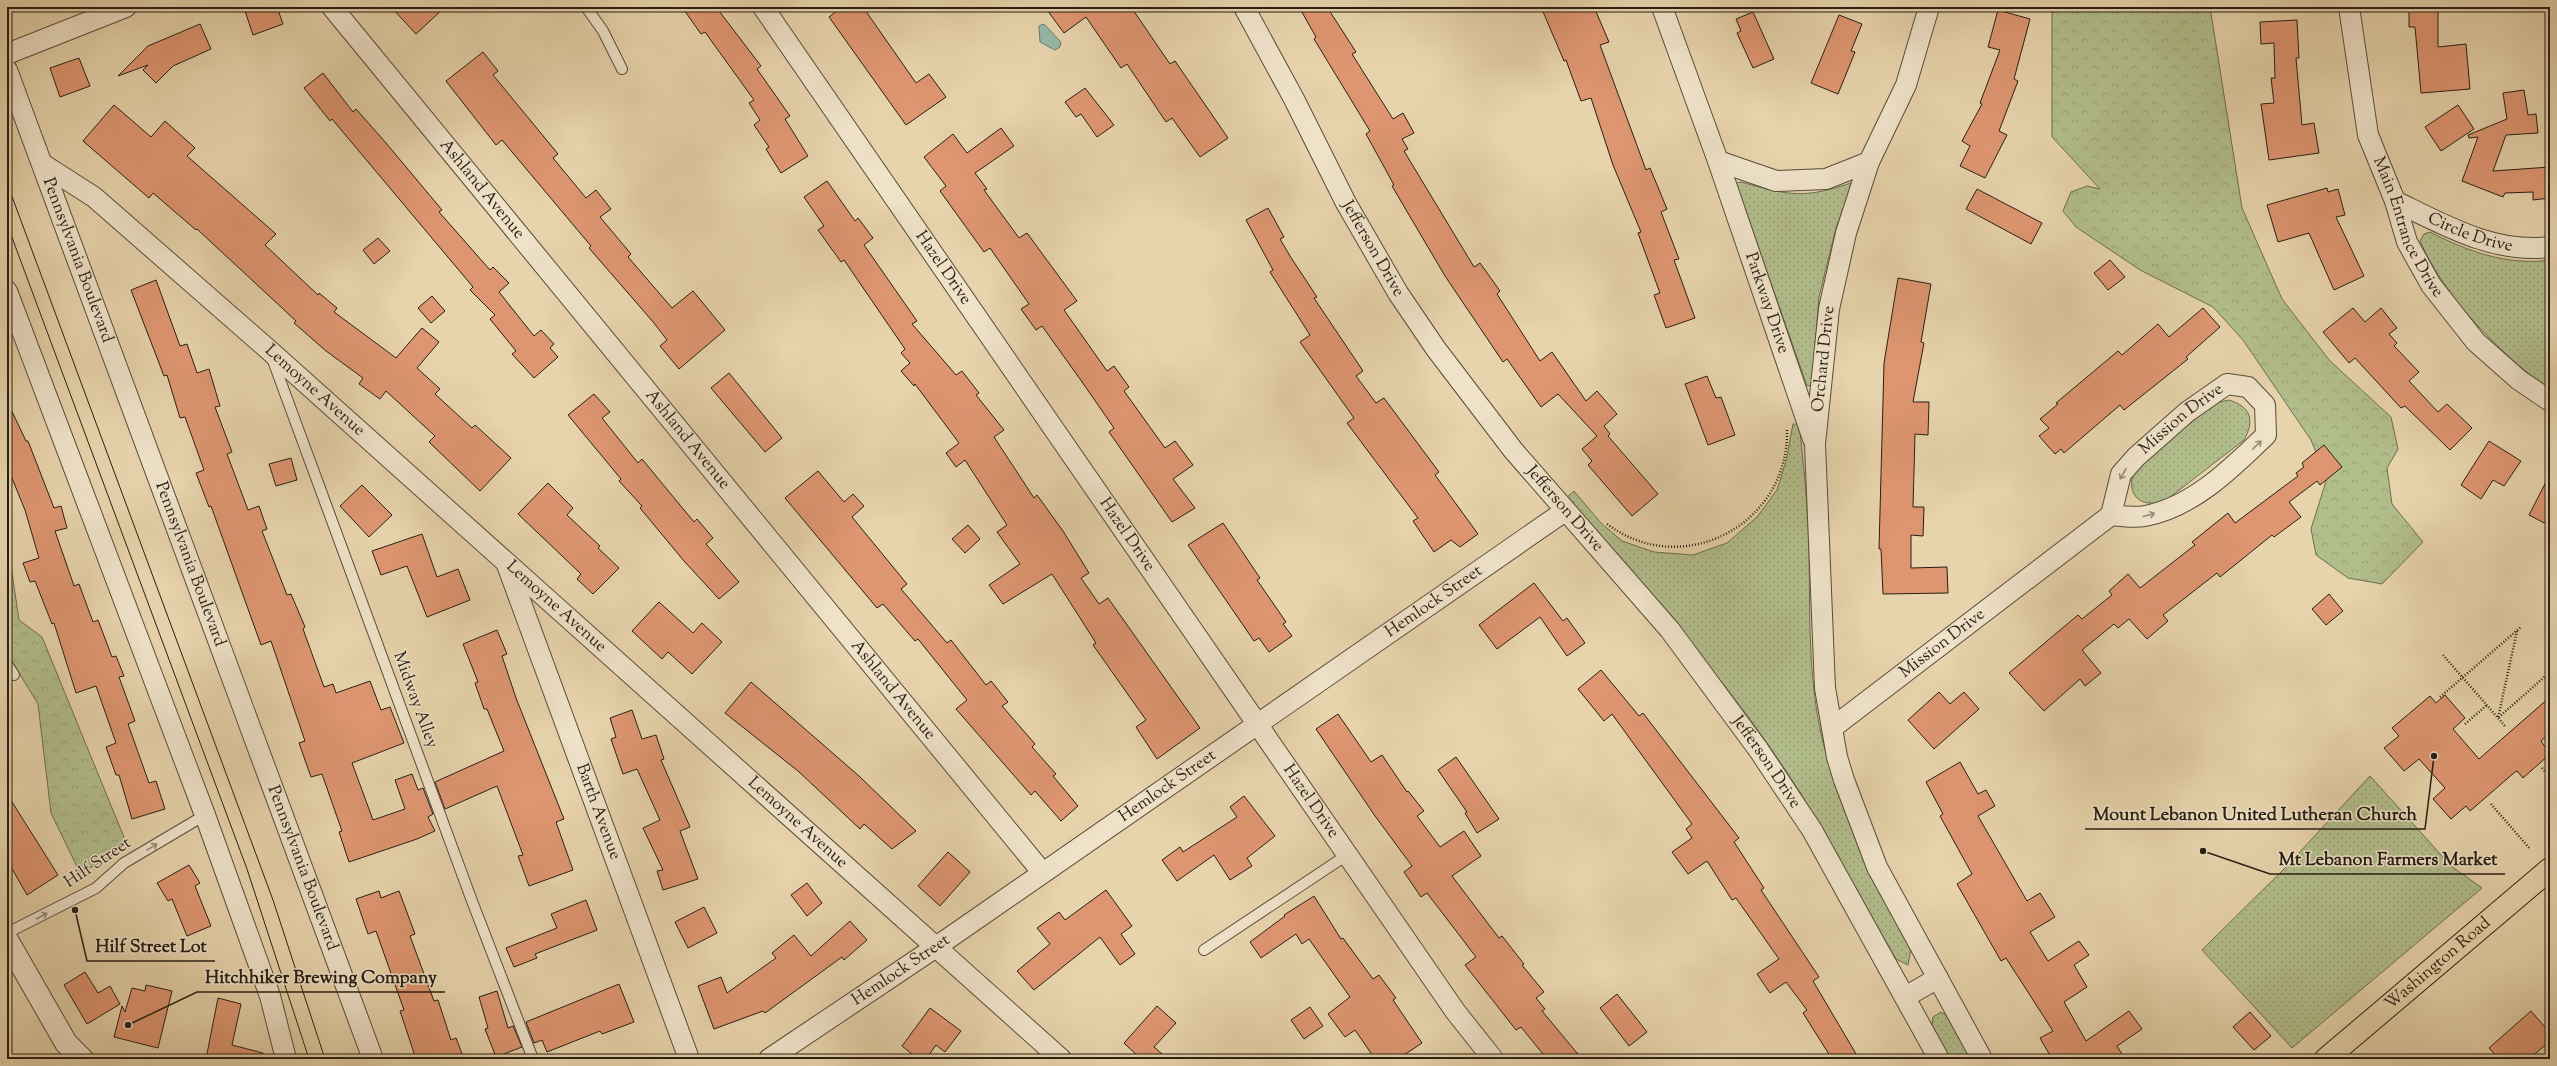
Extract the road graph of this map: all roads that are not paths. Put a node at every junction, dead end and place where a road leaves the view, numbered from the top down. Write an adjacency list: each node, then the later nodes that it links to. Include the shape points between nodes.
1 (126, 7): 9 (street)
2 (332, 7): 32 (street, Ashland Avenue)
3 (586, 7): 10 (lane, via 604,31)
4 (763, 7): 27 (street, Hazel Drive)
5 (1244, 7): 22 (street, Jefferson Drive, via 1346,203 1398,292 1479,406)
6 (1662, 7): 13 (street, Parkway Drive)
7 (1929, 7): 14 (street, Orchard Drive, via 1906,85)
8 (2349, 7): 16 (street, Main Entrance Drive, via 2368,135)
9 (7, 54)
10 (622, 69)
11 (7, 70): 12 (street, Pennsylvania Boulevard)
12 (15, 114): 15 (street, Pennsylvania Boulevard)
13 (1718, 161): 14 (street, via 1776,181 1826,179); 21 (street, Parkway Drive)
14 (1869, 162): 21 (street, Orchard Drive, via 1846,233 1828,309)
15 (44, 165): 19 (street, Lemoyne Avenue, via 94,197); 41 (street, Pennsylvania Boulevard, via 67,238)
16 (2395, 201): 17 (street, Circle Drive, via 2468,236 2518,249); 20 (street, Main Entrance Drive, via 2407,242 2436,290 2476,342 2519,380)
17 (2550, 247)
18 (7, 291): 29 (street)
19 (270, 352): 24 (street, Lemoyne Avenue); 42 (lane, Midway Alley, via 472,901)
20 (2550, 401)
21 (1815, 444): 28 (street, Orchard Drive, via 1825,688)
22 (1565, 511): 27 (street, Hemlock Street); 38 (street, Jefferson Drive, via 1670,630 1758,749 1812,830)
23 (2111, 515): 23 (street, Mission Drive, one-way to 23, via 2143,516 2179,506 2239,461 2266,435 2265,405 2248,387 2227,384 2187,412 2136,457 2121,474); 28 (street, Mission Drive)
24 (507, 564): 35 (street, Lemoyne Avenue); 43 (street, Barth Avenue)
25 (7, 664): 26 (lane)
26 (14, 675)
27 (1259, 725): 30 (street, Hazel Drive); 32 (street, Hemlock Street)
28 (1832, 728): 37 (street, via 1844,780 1865,841)
29 (206, 815): 33 (lane, Hilf Street, one-way to 29, via 96,888 124,863); 40 (street, via 270,996)
30 (1347, 855): 36 (lane); 46 (street, Hazel Drive, via 1455,1011)
31 (2550, 869): 49 (main road, Washington Road)
32 (1042, 872): 35 (street, Hemlock Street)
33 (7, 933)
34 (7, 940): 39 (street, via 66,1043)
35 (936, 947): 44 (street, Hemlock Street); 45 (street, Lemoyne Avenue)
36 (1204, 950)
37 (1938, 978): 38 (street); 48 (street)
38 (1905, 997): 47 (street, Jefferson Drive)
39 (82, 1059)
40 (286, 1059)
41 (373, 1059)
42 (533, 1059)
43 (689, 1059)
44 (769, 1059)
45 (1061, 1059)
46 (1493, 1059)
47 (1939, 1059)
48 (1982, 1059)
49 (2326, 1059)

